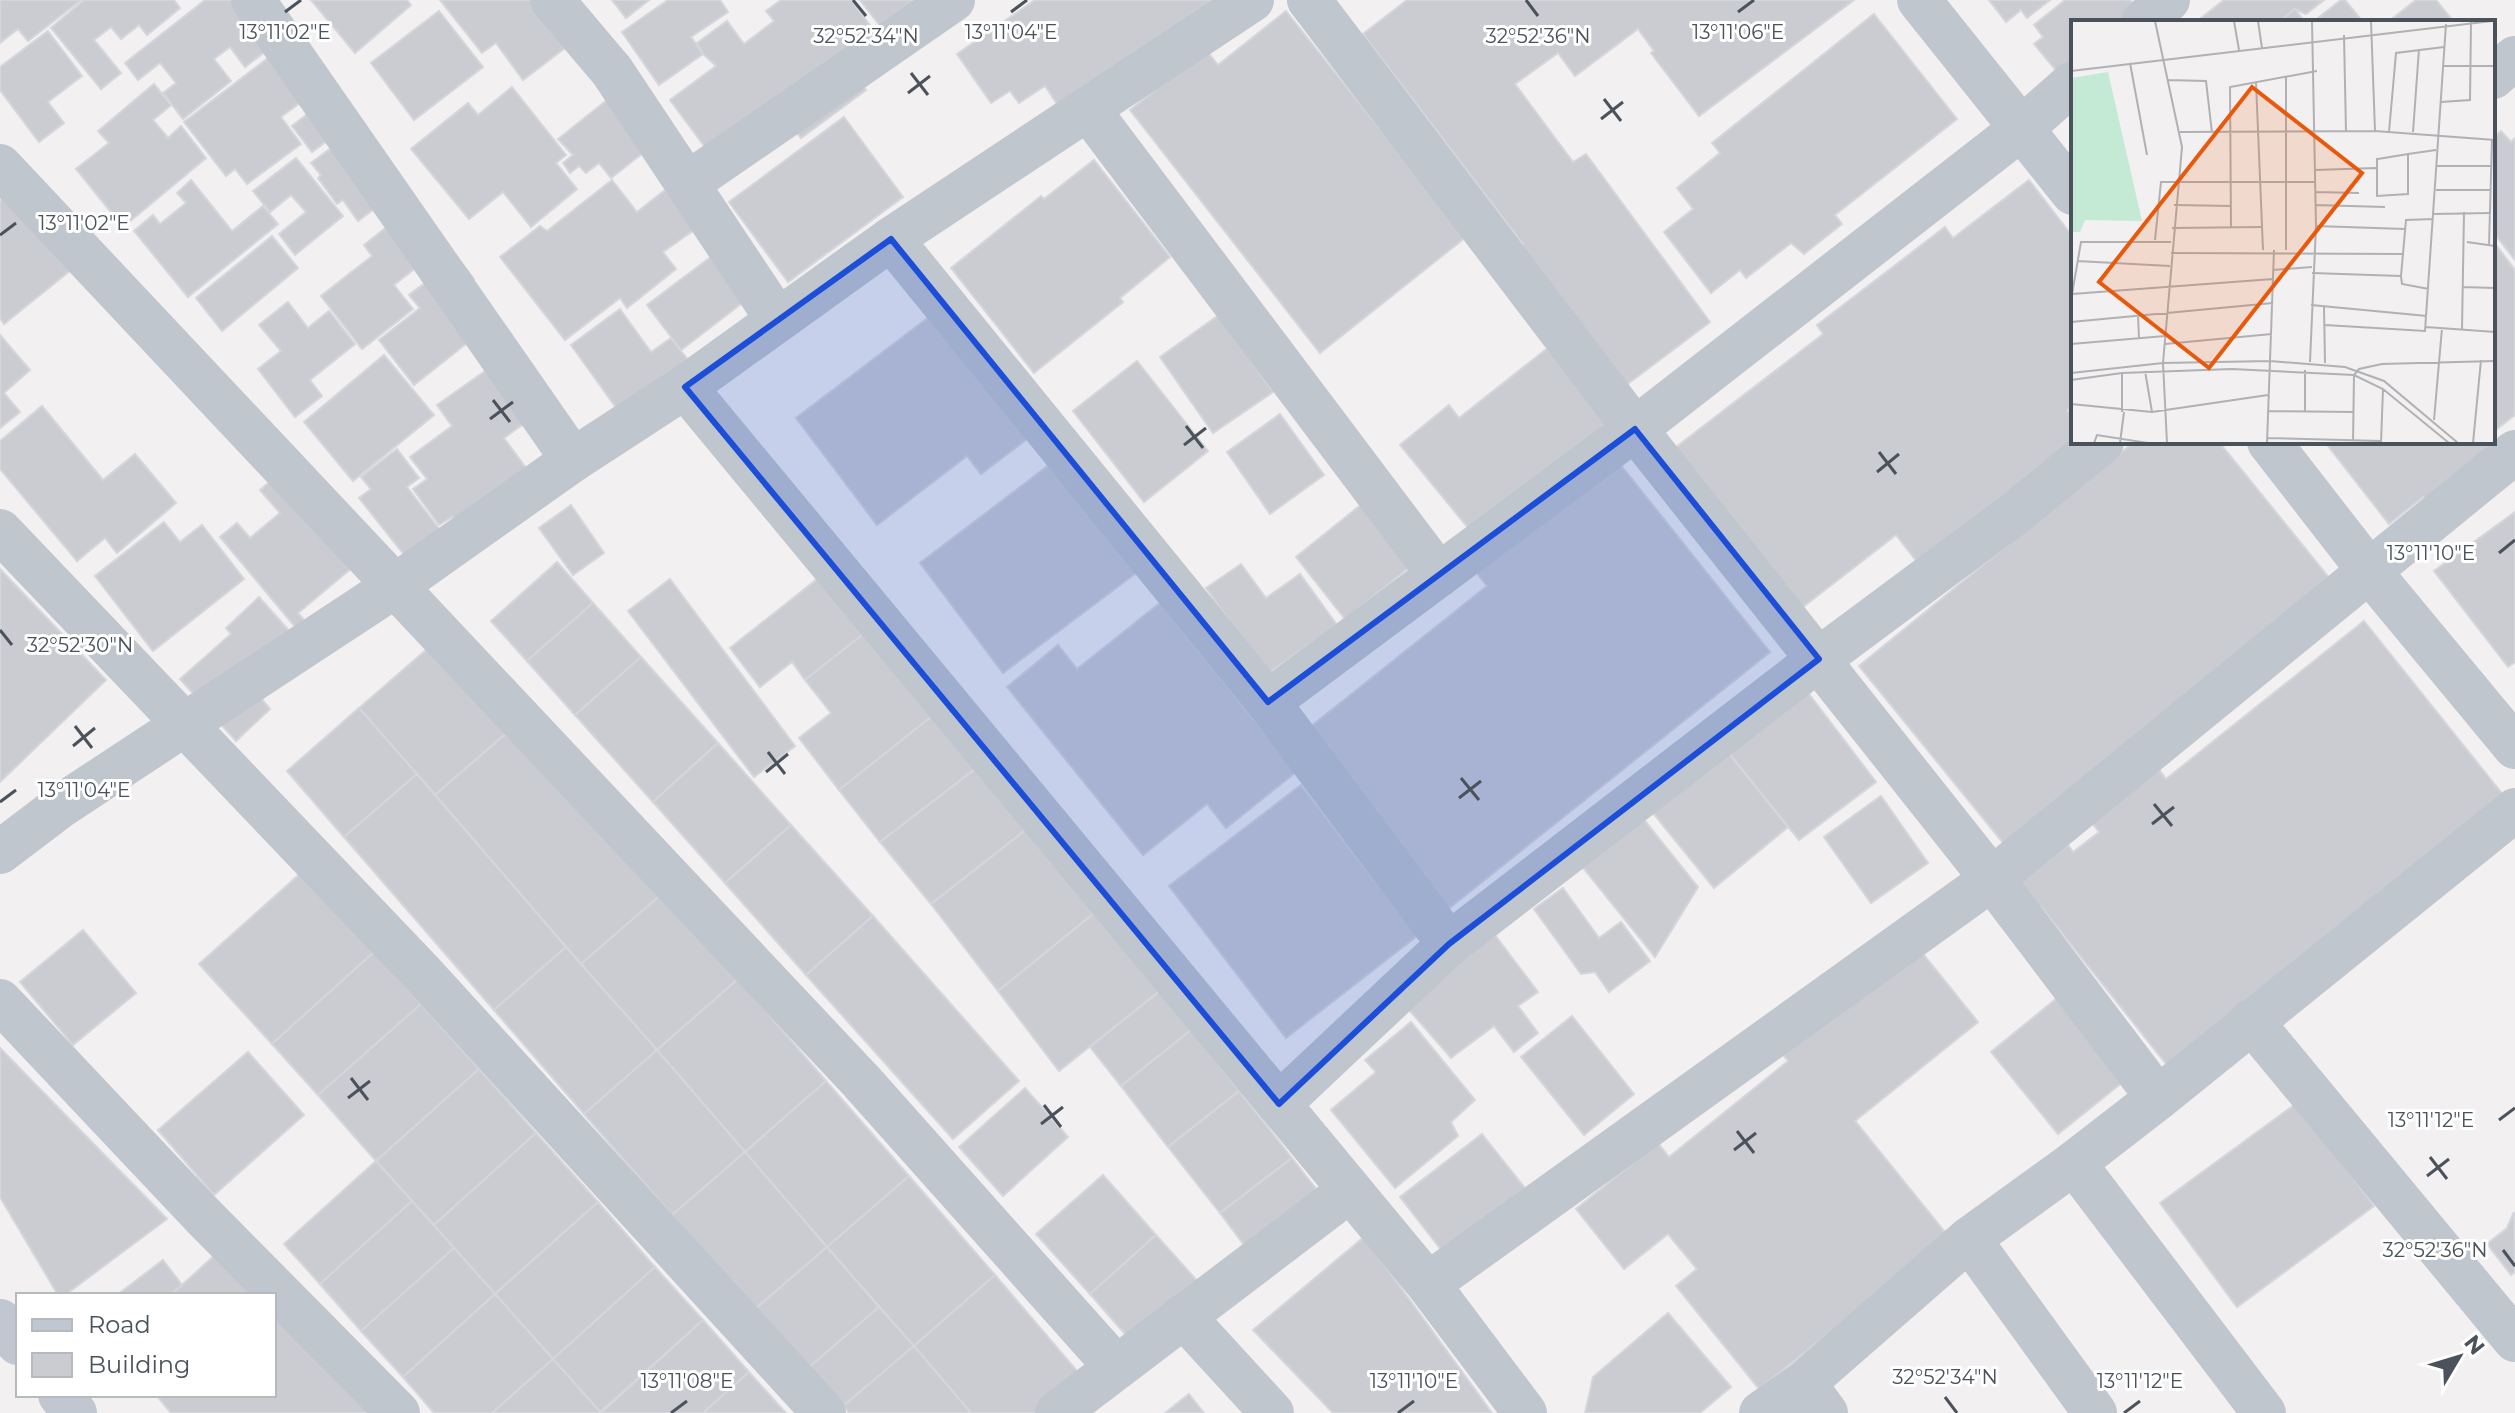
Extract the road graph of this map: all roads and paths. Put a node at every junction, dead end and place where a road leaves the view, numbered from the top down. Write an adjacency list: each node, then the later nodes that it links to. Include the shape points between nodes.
1 (253, 0): 24 (street)
2 (552, 0): 15 (street, via 612,71)
3 (953, 0): 15 (street)
4 (1252, 0): 12 (street)
5 (1309, 0): 20 (street)
6 (1919, 0): 13 (street)
7 (2168, 0): 8 (street)
8 (2145, 20)
9 (2515, 58): 10 (street)
10 (2495, 75)
11 (2071, 85): 13 (street)
12 (1088, 109): 17 (street); 27 (street)
13 (2022, 128): 16 (street); 20 (street)
14 (0, 166): 28 (street)
15 (688, 183): 18 (street)
16 (2071, 190)
17 (891, 239): 18 (street); 30 (street)
18 (777, 319): 19 (street)
19 (685, 387): 24 (street); 40 (street)
20 (1635, 429): 27 (street); 29 (street)
21 (2100, 444): 29 (street)
22 (2271, 444): 26 (street)
23 (2515, 452): 26 (street)
24 (573, 460): 28 (street)
25 (0, 531): 31 (street)
26 (2370, 572): 32 (street); 35 (street)
27 (1439, 575): 30 (street)
28 (395, 586): 31 (street); 49 (street, via 861,1081)
29 (1819, 659): 35 (street); 36 (street)
30 (1268, 702): 36 (street)
31 (183, 724): 34 (street); 54 (street, via 421,972)
32 (2515, 747)
33 (2515, 810): 38 (street)
34 (0, 852)
35 (1992, 879): 39 (street); 44 (street)
36 (1449, 944): 40 (street)
37 (0, 1001): 53 (street)
38 (2251, 1021): 39 (street); 47 (street)
39 (2158, 1098): 41 (street)
40 (1279, 1104): 42 (street)
41 (2074, 1163): 43 (street); 60 (street)
42 (1349, 1191): 44 (street); 45 (street)
43 (1969, 1239): 51 (street); 59 (street)
44 (1428, 1284): 57 (street)
45 (1183, 1316): 49 (street); 56 (street)
46 (0, 1321): 48 (main road)
47 (2515, 1340)
48 (16, 1341)
49 (1116, 1367): 55 (street)
50 (62, 1397): 52 (main road)
51 (1815, 1398): 58 (street)
52 (75, 1413)
53 (398, 1413)
54 (824, 1413)
55 (1057, 1413)
56 (1272, 1413)
57 (1525, 1413)
58 (1761, 1413)
59 (2095, 1413)
60 (2264, 1413)

